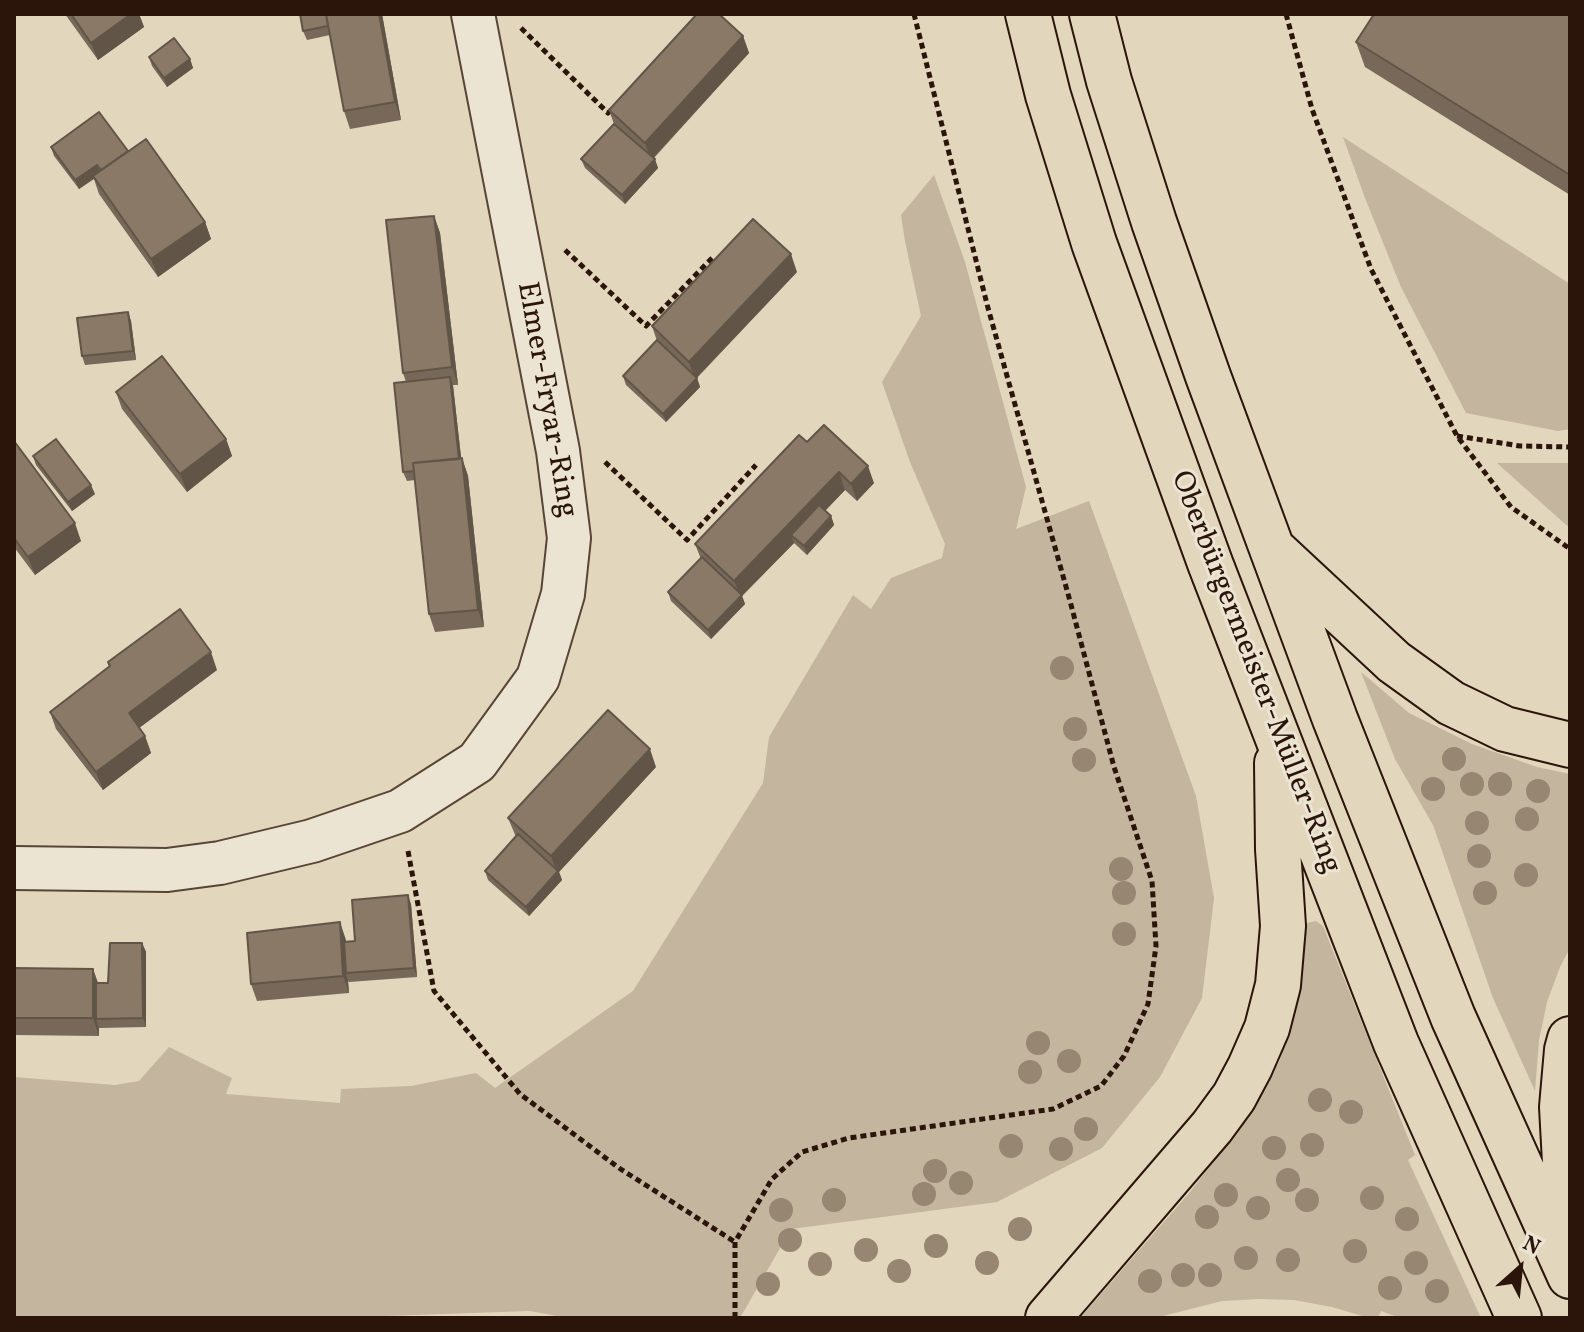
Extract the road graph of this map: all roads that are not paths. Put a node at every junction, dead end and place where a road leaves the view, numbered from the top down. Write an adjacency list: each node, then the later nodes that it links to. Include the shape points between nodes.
1 (473, 14): 7 (street, Elmer-Fryar-Ring, via 558,451 569,538 563,594 538,678 477,762 400,811 312,841 220,863 167,870)
2 (1028, 14): 5 (highway, Oberbürgermeister-Müller-Ring, via 1094,243)
3 (1092, 14): 4 (highway, Oberbürgermeister-Müller-Ring, via 1154,222)
4 (1271, 547): 6 (highway, via 1394,662 1451,703 1505,729); 10 (highway, Oberbürgermeister-Müller-Ring, via 1453,1017)
5 (1277, 737): 11 (highway, via 1283,926 1278,985 1267,1028 1234,1097 1212,1127); 12 (highway, Oberbürgermeister-Müller-Ring, via 1396,1043)
6 (1570, 745)
7 (14, 868)
8 (1570, 1039): 9 (highway, via 1562,1107)
9 (1570, 1256)
10 (1570, 1276)
11 (1048, 1318)
12 (1519, 1318)

